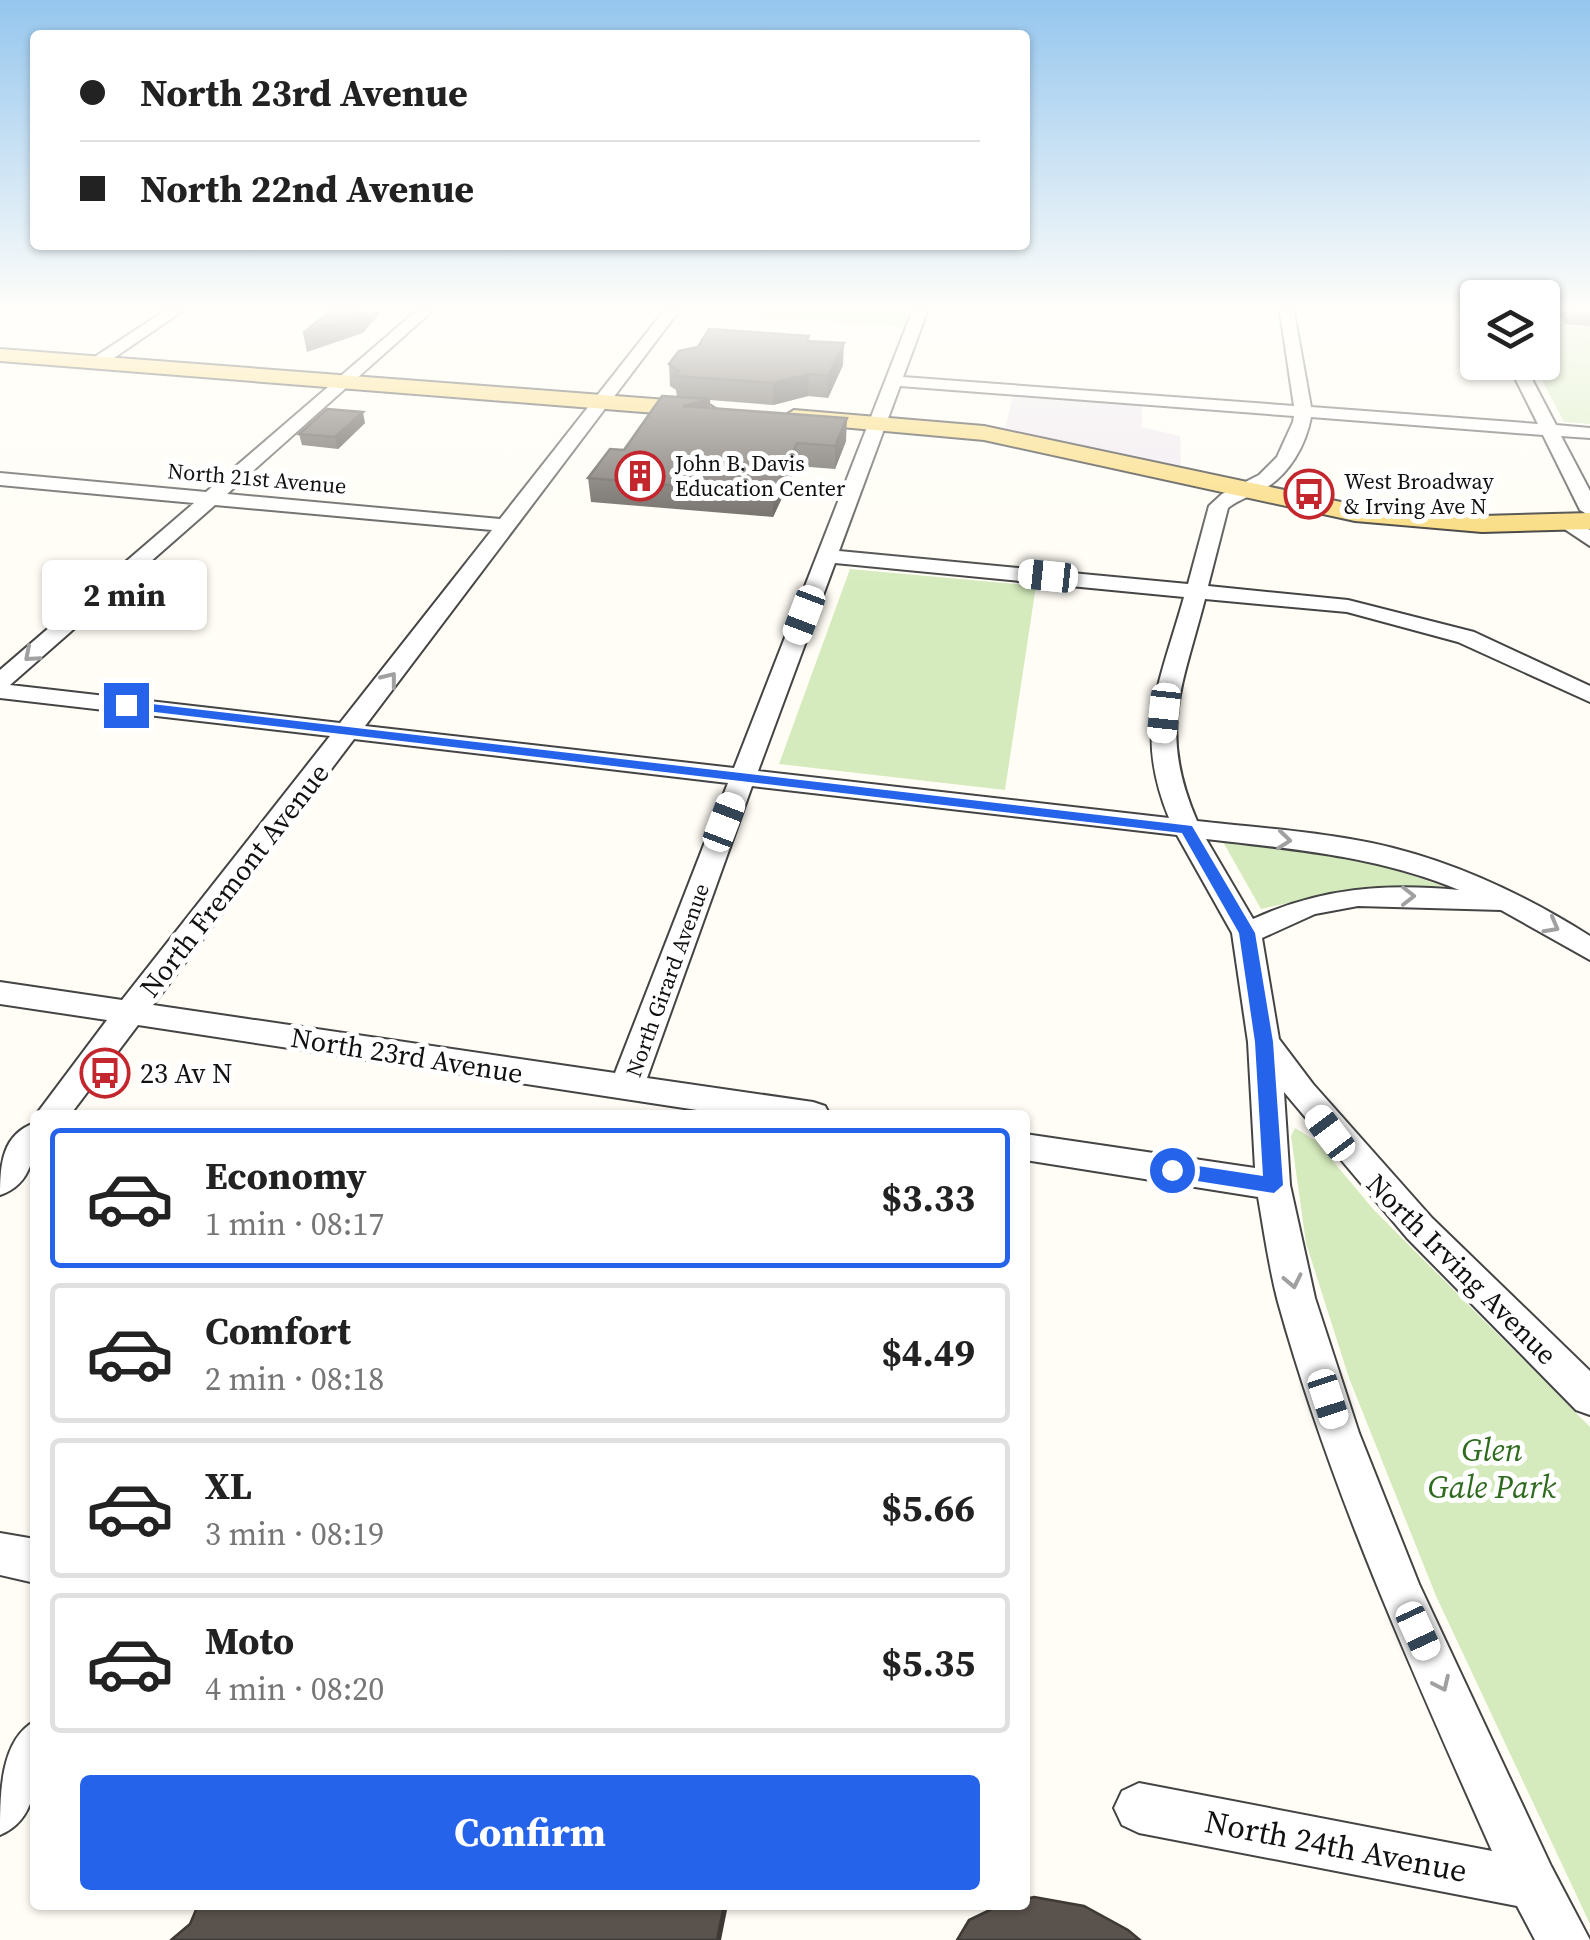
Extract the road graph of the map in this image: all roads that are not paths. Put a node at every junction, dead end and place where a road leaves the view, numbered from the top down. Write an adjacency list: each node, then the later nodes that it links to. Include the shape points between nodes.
1 (600, 402): 18 (street, North Fremont Avenue)
2 (320, 403): 16 (street)
3 (607, 403): 9 (main road)
4 (886, 403): 11 (street, North Girard Avenue)
5 (1188, 403): 8 (street)
6 (1303, 403): 8 (street, North Irving Avenue)
7 (1535, 403): 12 (street)
8 (1304, 411): 12 (street); 15 (street, North Irving Avenue, via 1292,451)
9 (735, 412)
10 (770, 415): 11 (main road)
11 (879, 424): 15 (main road, via 1023,440); 20 (street, North Girard Avenue)
12 (1548, 430): 13 (street); 17 (street)
13 (1590, 433)
14 (0, 479): 16 (street, North 21st Avenue)
15 (1245, 492): 17 (main road, via 1412,519 1482,524); 21 (street, North Irving Avenue, via 1219,506)
16 (210, 499): 18 (street, North 21st Avenue); 22 (street, one-way to 22)
17 (1582, 518): 19 (street)
18 (509, 526): 25 (street, North Fremont Avenue, one-way to 18)
19 (1590, 540)
20 (826, 556): 21 (street); 26 (street, North Girard Avenue)
21 (1198, 590): 24 (street, via 1405,618 1508,654); 27 (street, North Irving Avenue, via 1162,740 1167,782)
22 (0, 682)
23 (0, 690): 25 (street)
24 (1590, 695)
25 (350, 731): 26 (street); 32 (street, North Fremont Avenue)
26 (742, 777): 27 (street); 34 (street, North Girard Avenue)
27 (1187, 829): 28 (street, one-way to 28, via 1387,854 1440,869); 29 (street, North Irving Avenue)
28 (1512, 905): 29 (street, one-way to 28, via 1311,906 1366,895); 30 (street, one-way to 30)
29 (1247, 933): 33 (street, North Irving Avenue)
30 (1590, 950)
31 (0, 993): 32 (street, North 23rd Avenue)
32 (131, 1013): 34 (street, North 23rd Avenue); 35 (street, North Fremont Avenue)
33 (1264, 1042): 40 (street, North Irving Avenue); 41 (street, North Irving Avenue, via 1330,1133 1382,1190)
34 (630, 1087): 36 (street, North 23rd Avenue)
35 (56, 1110)
36 (780, 1110)
37 (30, 1142): 39 (street)
38 (1030, 1149): 40 (street)
39 (0, 1181)
40 (1274, 1185): 47 (street, North Irving Avenue, one-way to 47, via 1296,1298 1339,1432 1401,1595)
41 (1590, 1397)
42 (0, 1554): 43 (street)
43 (30, 1561)
44 (30, 1754): 46 (street)
45 (1140, 1808): 47 (street, North 24th Avenue)
46 (0, 1810)
47 (1533, 1884): 48 (street, North Irving Avenue)
48 (1564, 1940)

